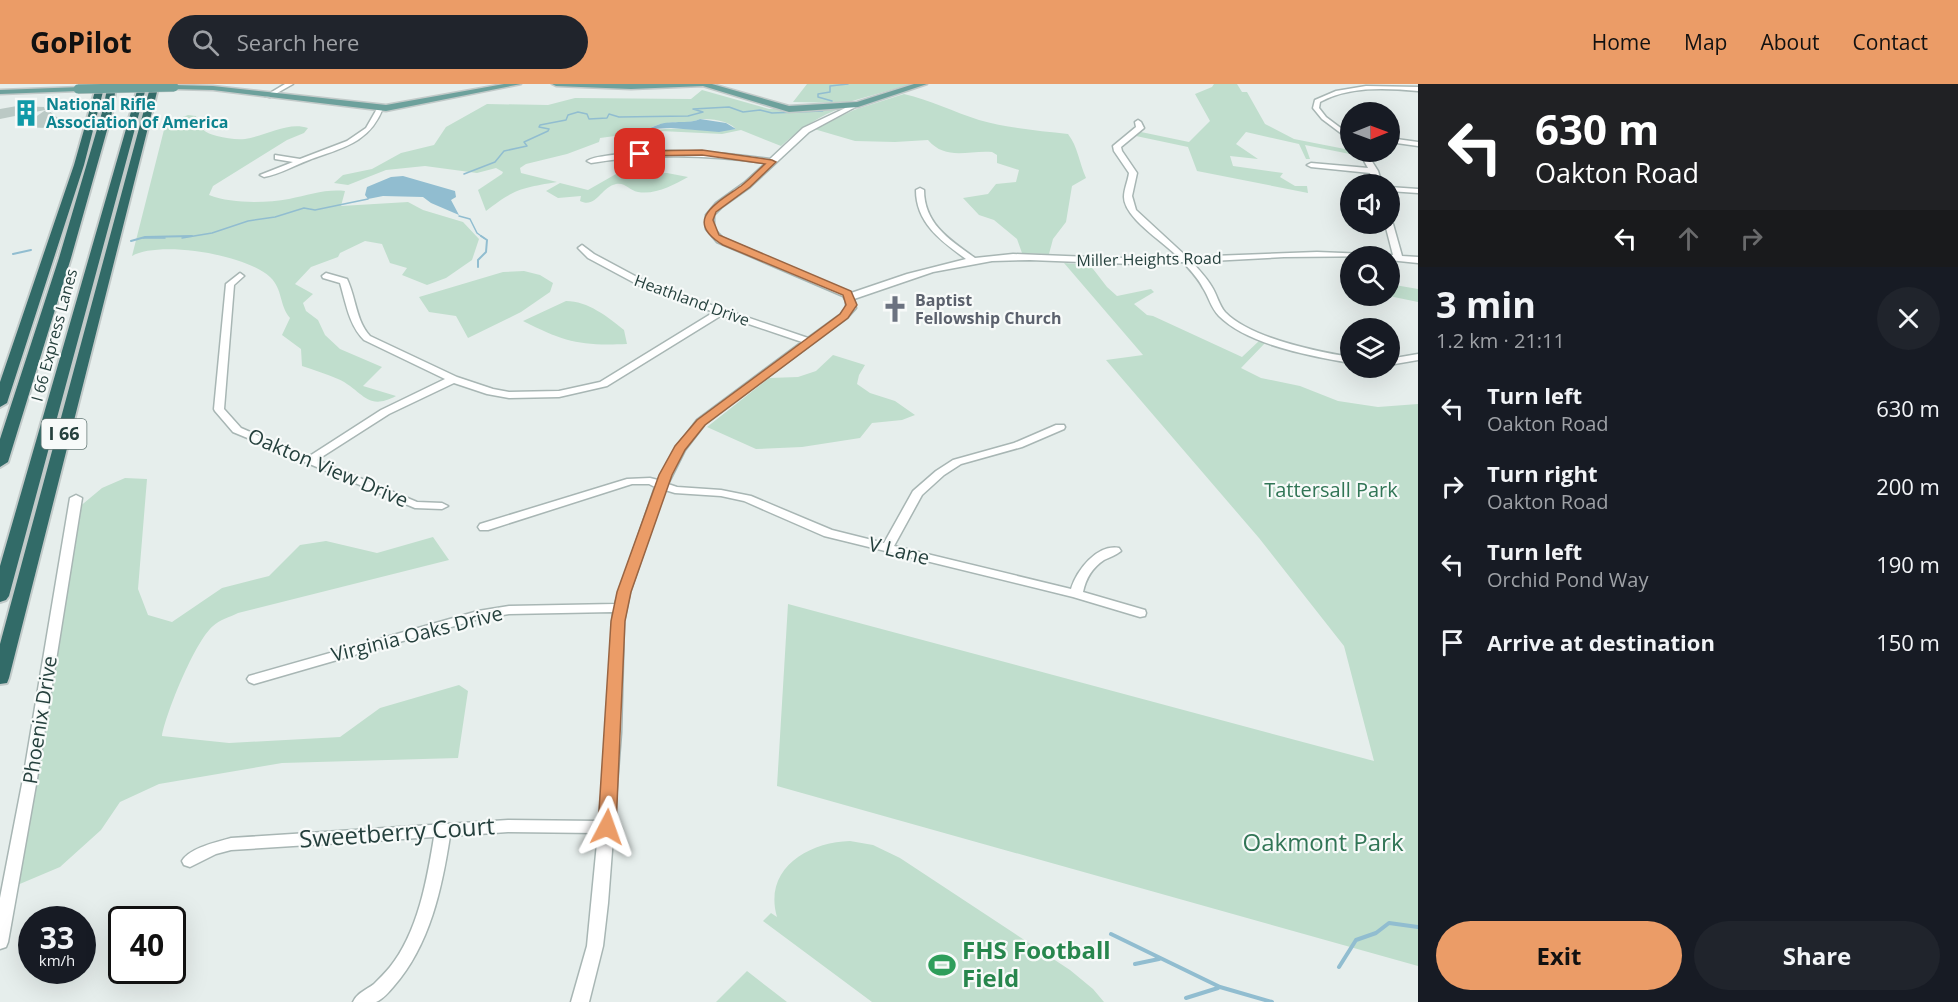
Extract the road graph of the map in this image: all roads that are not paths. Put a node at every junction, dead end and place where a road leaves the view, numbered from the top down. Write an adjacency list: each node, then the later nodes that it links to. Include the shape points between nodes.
1 (103, 84): 45 (highway); 48 (highway, I 66 Express Lanes, via 108,109)
2 (143, 84): 56 (highway, I 66 Express Lanes)
3 (155, 84): 59 (highway, I 66)
4 (290, 84): 11 (street)
5 (517, 84): 13 (main road)
6 (556, 84): 7 (main road)
7 (704, 84): 12 (main road, via 782,108)
8 (923, 84): 12 (main road)
9 (1418, 89): 15 (street, via 1352,90 1322,98 1317,102 1317,110)
10 (0, 92): 11 (main road, bridge, via 174,87)
11 (268, 96): 13 (main road)
12 (858, 104): 21 (street, via 811,127)
13 (380, 108): 19 (street, via 377,120 357,140)
14 (1138, 122): 34 (street, via 1140,128 1117,146 1133,175 1128,202 1138,218)
15 (1340, 130)
16 (1400, 142): 17 (street)
17 (1418, 144)
18 (278, 157): 19 (street)
19 (300, 161): 26 (street)
20 (591, 161): 21 (street, via 687,152)
21 (772, 162): 38 (street, via 712,210 710,230 727,243)
22 (1369, 162): 24 (street)
23 (1311, 165): 24 (street)
24 (1374, 171): 25 (street)
25 (1375, 174)
26 (264, 175)
27 (920, 190): 33 (street, via 927,222)
28 (1400, 190): 29 (street)
29 (1418, 191)
30 (582, 248): 39 (street, Heathland Drive, via 647,286)
31 (1340, 255): 34 (street, Miller Heights Road)
32 (1400, 257): 35 (street, Miller Heights Road)
33 (972, 260): 34 (street, Miller Heights Road); 38 (street, Miller Heights Road, via 913,274)
34 (1185, 260): 41 (street, via 1220,311 1239,326)
35 (1418, 260)
36 (240, 276): 47 (street, Oakton View Drive, via 230,284 219,409 237,430)
37 (326, 276): 44 (street, via 344,281 360,332)
38 (850, 297): 40 (street, via 849,311)
39 (720, 312): 40 (street, Heathland Drive); 44 (street, via 616,378 586,389 553,395 509,395)
40 (808, 341): 49 (street, via 701,422 680,448)
41 (1340, 357)
42 (1418, 357): 43 (street)
43 (1400, 360)
44 (453, 379): 47 (street, via 385,412)
45 (0, 403)
46 (1060, 427): 53 (street, via 1018,445 957,462 940,473 917,494)
47 (310, 460): 51 (street, Oakton View Drive, via 415,505)
48 (0, 462)
49 (662, 486): 52 (street, V Lane, via 650,481 631,482); 53 (street, V Lane, via 747,498 828,533); 57 (street)
50 (76, 498): 64 (street, Phoenix Drive)
51 (442, 506)
52 (484, 527)
53 (887, 548): 55 (street, V Lane)
54 (1115, 551): 55 (street, via 1090,564 1080,577)
55 (1076, 594): 58 (street, V Lane)
56 (0, 596)
57 (620, 608): 60 (street, Virginia Oaks Drive, via 509,610 478,615); 61 (street)
58 (1140, 613)
59 (0, 678)
60 (254, 679)
61 (607, 827): 62 (street, Sweetberry Court, via 508,826); 66 (street, via 594,946)
62 (443, 832): 63 (street, Sweetberry Court, via 231,844); 65 (street, via 436,876 413,940 393,978)
63 (190, 861)
64 (0, 942)
65 (362, 1002)
66 (580, 1002)

